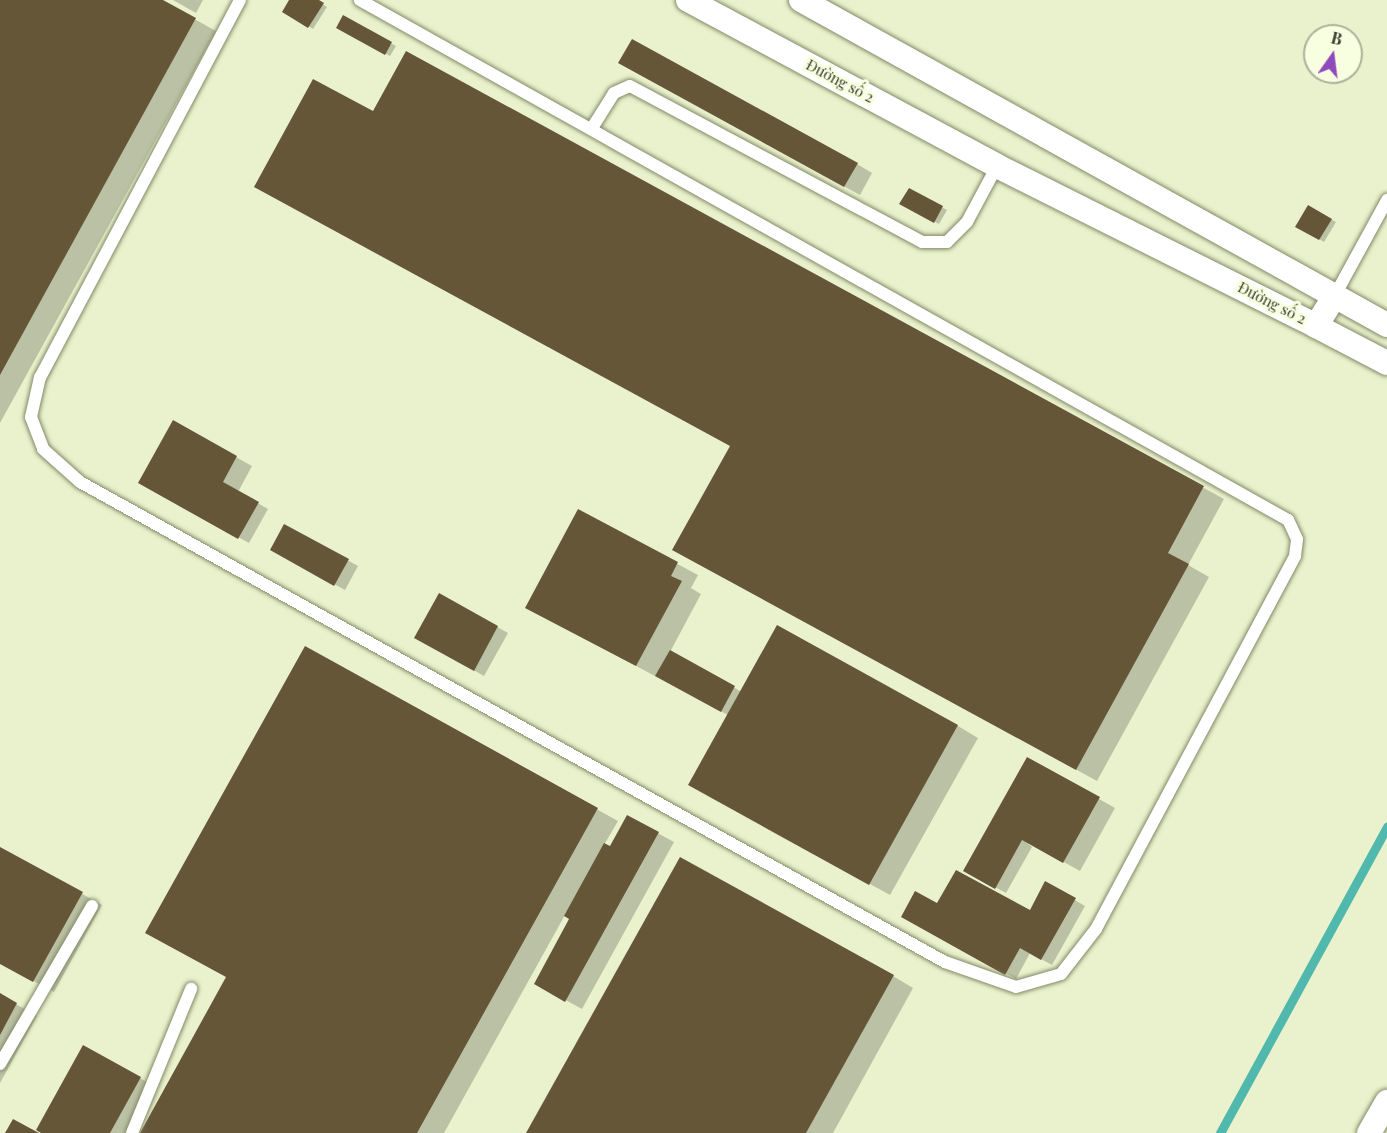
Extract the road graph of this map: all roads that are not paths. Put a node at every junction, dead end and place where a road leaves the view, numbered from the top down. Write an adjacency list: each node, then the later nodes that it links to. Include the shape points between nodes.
1 (240, 0): 5 (lane, via 39,377 31,417 43,449 80,482 945,962 1016,987 1061,974 1096,930 1295,556 1297,539 1288,520)
2 (360, 0): 5 (lane)
3 (688, 0): 6 (street, Đường số 2)
4 (801, 0): 8 (street)
5 (592, 129): 6 (lane, via 614,93 630,86 922,242 947,242 967,222)
6 (997, 166): 10 (street, Đường số 2)
7 (1387, 200): 8 (lane)
8 (1334, 297): 9 (street); 10 (street, Đường số 2)
9 (1387, 325)
10 (1316, 326): 11 (street)
11 (1387, 363)
12 (92, 906): 14 (lane)
13 (191, 989): 16 (lane)
14 (0, 1064)
15 (1387, 1102): 17 (street)
16 (132, 1133)
17 (1370, 1133)

